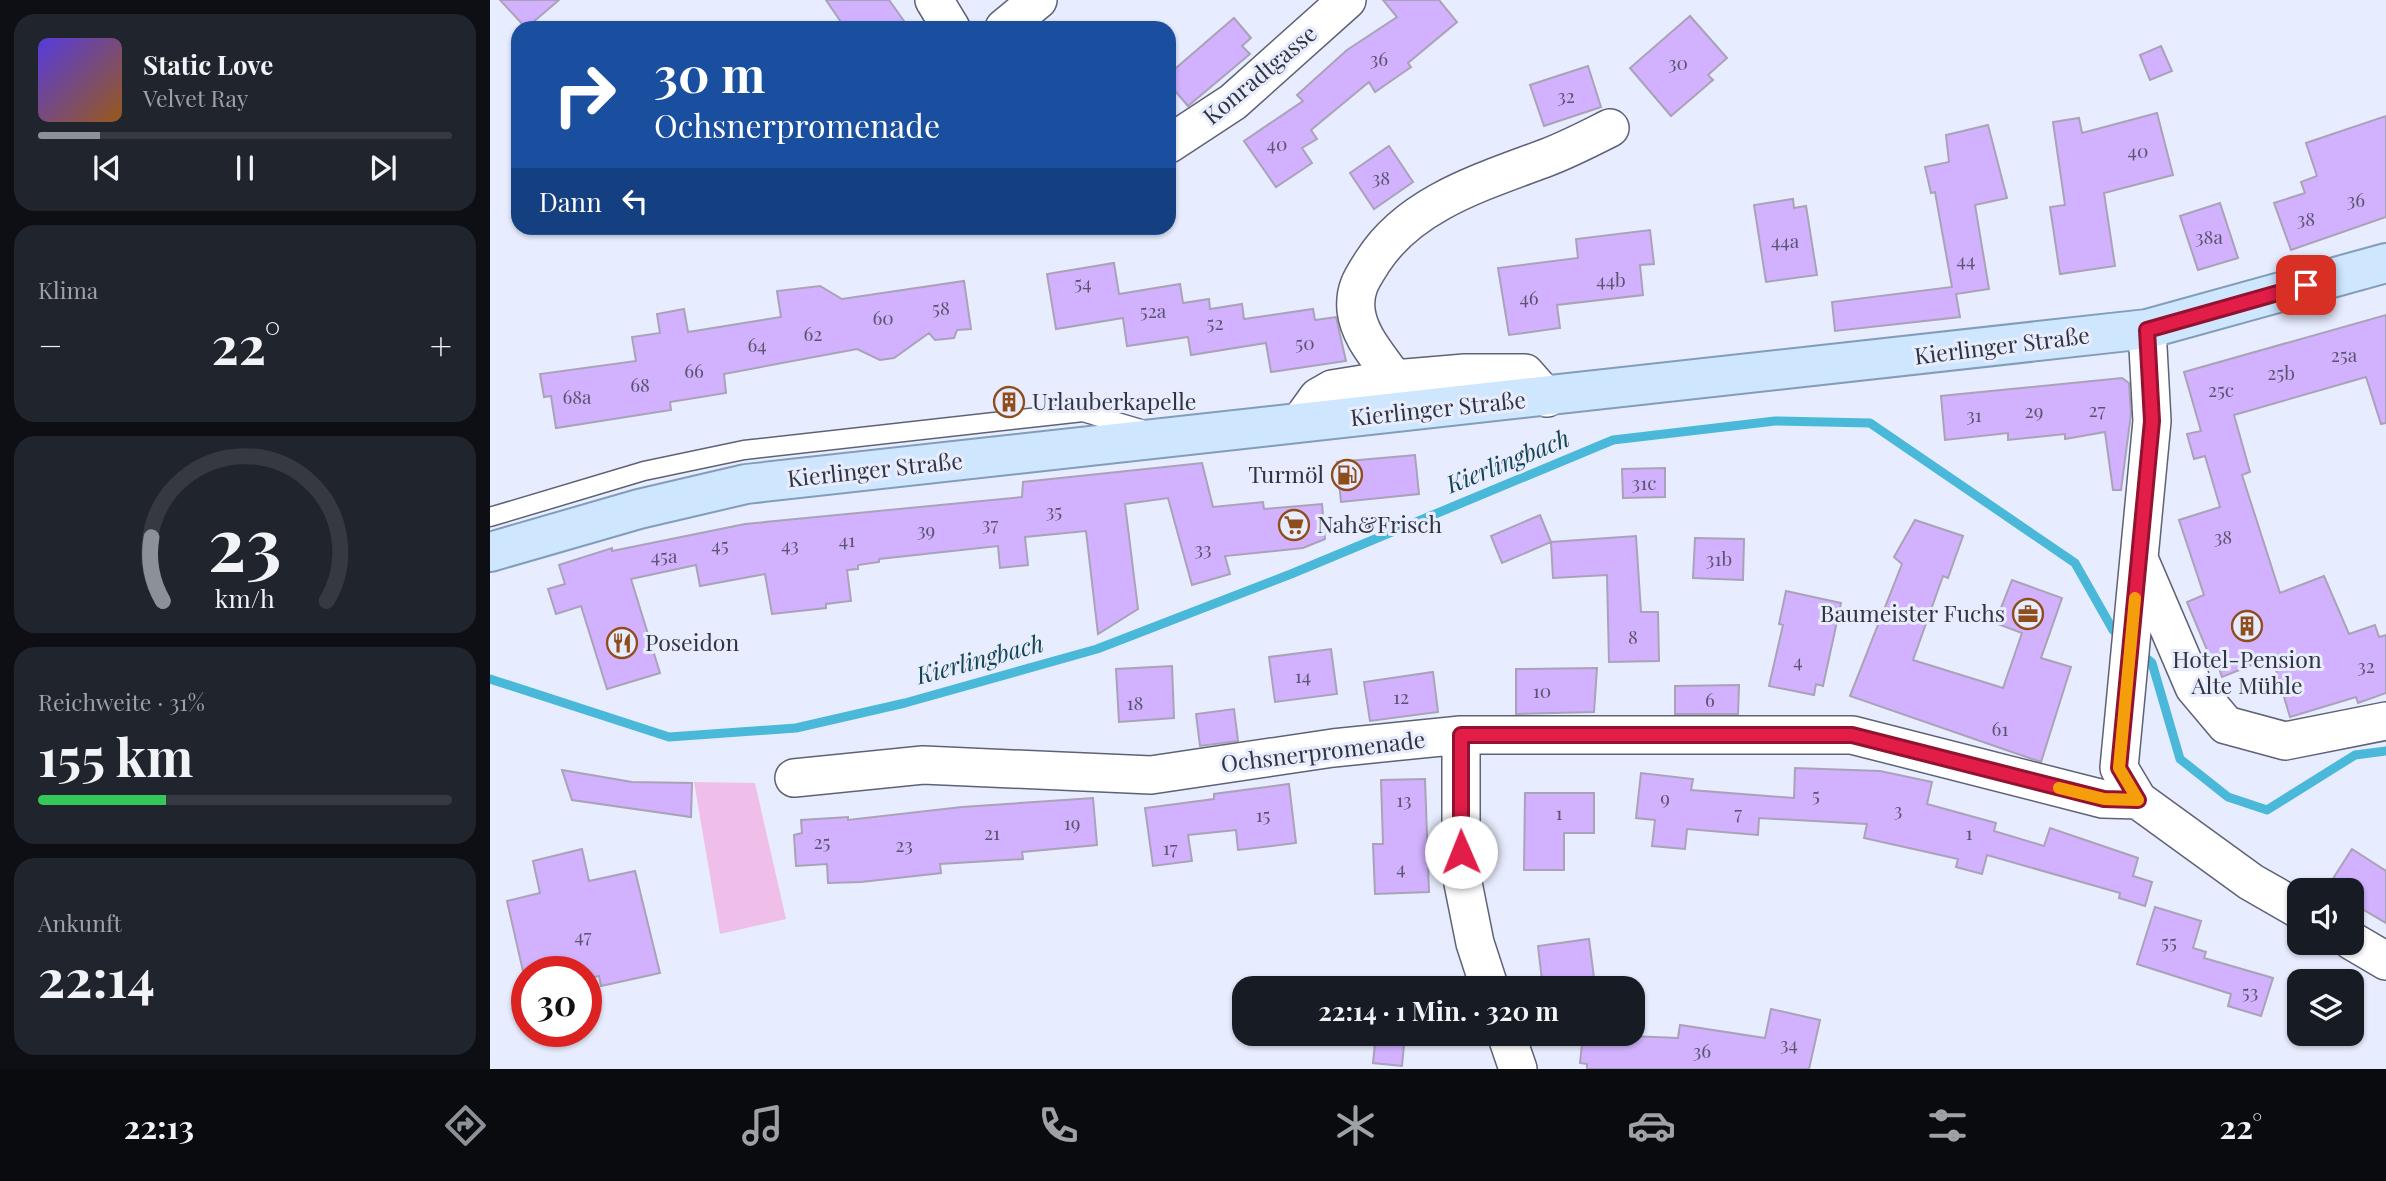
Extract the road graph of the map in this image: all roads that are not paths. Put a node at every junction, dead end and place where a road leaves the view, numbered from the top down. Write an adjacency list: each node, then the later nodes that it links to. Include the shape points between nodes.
1 (934, 0): 4 (street)
2 (1038, 0): 5 (street)
3 (1347, 0): 7 (street, Konradtgasse, via 1234,102)
4 (947, 21)
5 (1012, 21)
6 (1610, 128): 10 (street, via 1477,183 1417,216 1385,242 1357,285 1356,310 1363,334)
7 (1176, 139)
8 (2386, 262): 9 (main road, Kierlinger Straße)
9 (2147, 330): 11 (main road, Kierlinger Straße); 16 (street, via 2152,421)
10 (1394, 379): 11 (street, via 1525,373); 12 (street, via 1332,389 1318,397)
11 (1547, 398): 12 (main road, Kierlinger Straße)
12 (1300, 422): 13 (main road, Kierlinger Straße)
13 (1164, 436): 14 (lane, via 1083,412 744,450 644,471); 15 (main road, Kierlinger Straße, via 746,484)
14 (490, 517)
15 (490, 552)
16 (2140, 560): 17 (street, via 2194,687 2226,725 2285,741); 20 (street, via 2119,768)
17 (2386, 721)
18 (1461, 735): 19 (street, Ochsnerpromenade, via 1333,748 1152,775 923,765); 20 (street, Ochsnerpromenade, via 1852,735 2104,799); 24 (street, via 1461,873)
19 (794, 778)
20 (2138, 800): 21 (street)
21 (2287, 903)
22 (2364, 948): 23 (street)
23 (2386, 961)
24 (1486, 976)
25 (1510, 1046): 26 (street)
26 (1518, 1069)

